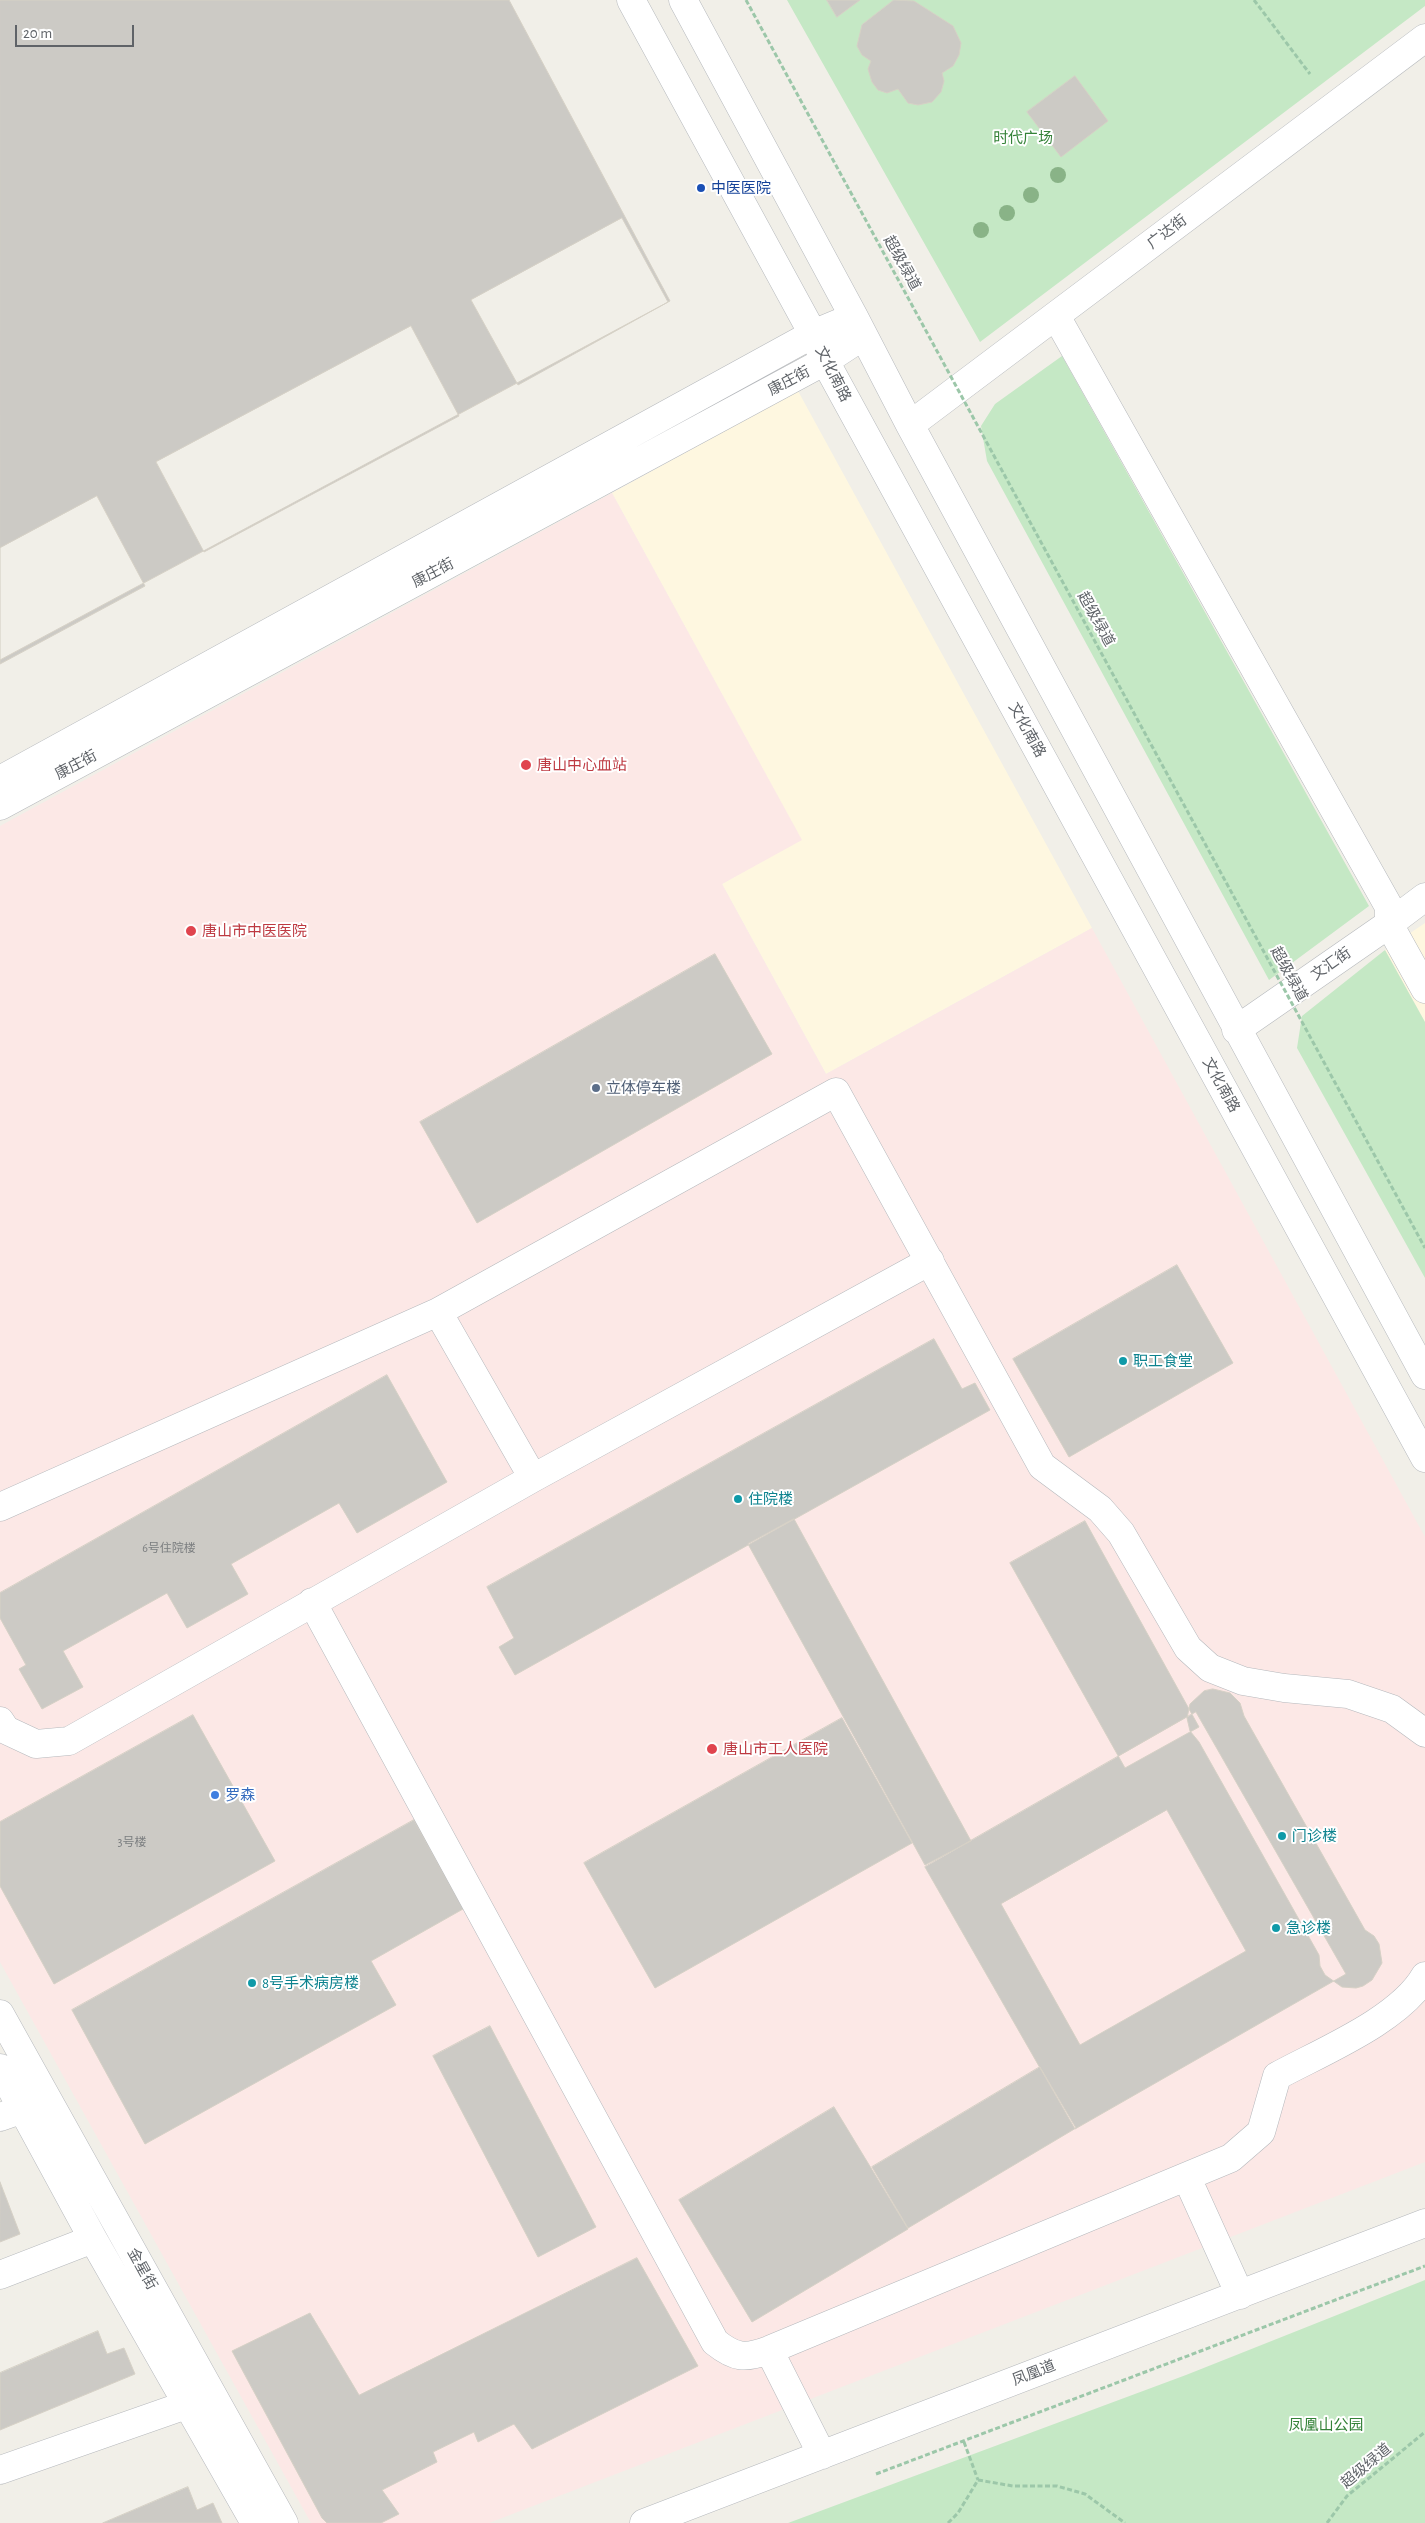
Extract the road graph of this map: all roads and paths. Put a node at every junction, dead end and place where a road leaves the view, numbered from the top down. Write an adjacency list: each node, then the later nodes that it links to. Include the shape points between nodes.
1 (631, 0): 9 (street, 文化南路)
2 (684, 0): 8 (street)
3 (746, 0): 18 (path, 超级绿道, bridge)
4 (1254, 0): 6 (path)
5 (1425, 38): 7 (street, 广达街)
6 (1310, 74)
7 (1056, 316): 11 (street, 广达街); 15 (street, via 1389,907)
8 (859, 327): 9 (street, 康庄街); 10 (street, 康庄街); 11 (street)
9 (813, 334): 10 (street, 文化南路); 12 (street, 康庄街)
10 (825, 361): 13 (street, 康庄街); 22 (street, 文化南路)
11 (910, 425): 17 (street)
12 (0, 780)
13 (0, 806)
14 (1425, 897): 15 (street, 文汇街)
15 (1389, 924): 16 (street); 17 (street, 文汇街)
16 (1425, 989)
17 (1236, 1030): 21 (street)
18 (1425, 1248)
19 (930, 1261): 20 (street, via 836,1092); 23 (street); 27 (street, via 1042,1466 1100,1509 1121,1533 1188,1648 1210,1668 1243,1681 1348,1694 1392,1709)
20 (438, 1312): 23 (street); 24 (street)
21 (1425, 1375)
22 (1425, 1458)
23 (533, 1478): 25 (street)
24 (0, 1508)
25 (312, 1602): 26 (street, via 69,1741 36,1744 6,1730); 38 (street, via 715,2342 730,2354 751,2356)
26 (0, 1720)
27 (1425, 1734)
28 (1425, 1976): 32 (street, via 1420,1986 1386,2017 1276,2076 1261,2132 1231,2158)
29 (0, 2014): 47 (street, 金星街)
30 (0, 2068): 31 (street, 金星街)
31 (11, 2113): 34 (street, 金星街)
32 (1186, 2178): 37 (street); 38 (street)
33 (1425, 2223): 37 (street, 凤凰道)
34 (93, 2239): 36 (street); 39 (street, 金星街)
35 (1425, 2266): 41 (path)
36 (0, 2275)
37 (1240, 2295): 42 (street, 凤凰道)
38 (769, 2350): 42 (street)
39 (186, 2405): 43 (street); 46 (street, 金星街)
40 (1425, 2432): 51 (path, 超级绿道, via 1347,2496)
41 (964, 2442): 44 (path); 45 (path)
42 (822, 2455): 48 (street, 凤凰道)
43 (0, 2470)
44 (872, 2476)
45 (978, 2480): 49 (path); 50 (path, via 1013,2486 1057,2486 1084,2494)
46 (255, 2523)
47 (284, 2523)
48 (644, 2523)
49 (948, 2523)
50 (1125, 2523)
51 (1327, 2523)

